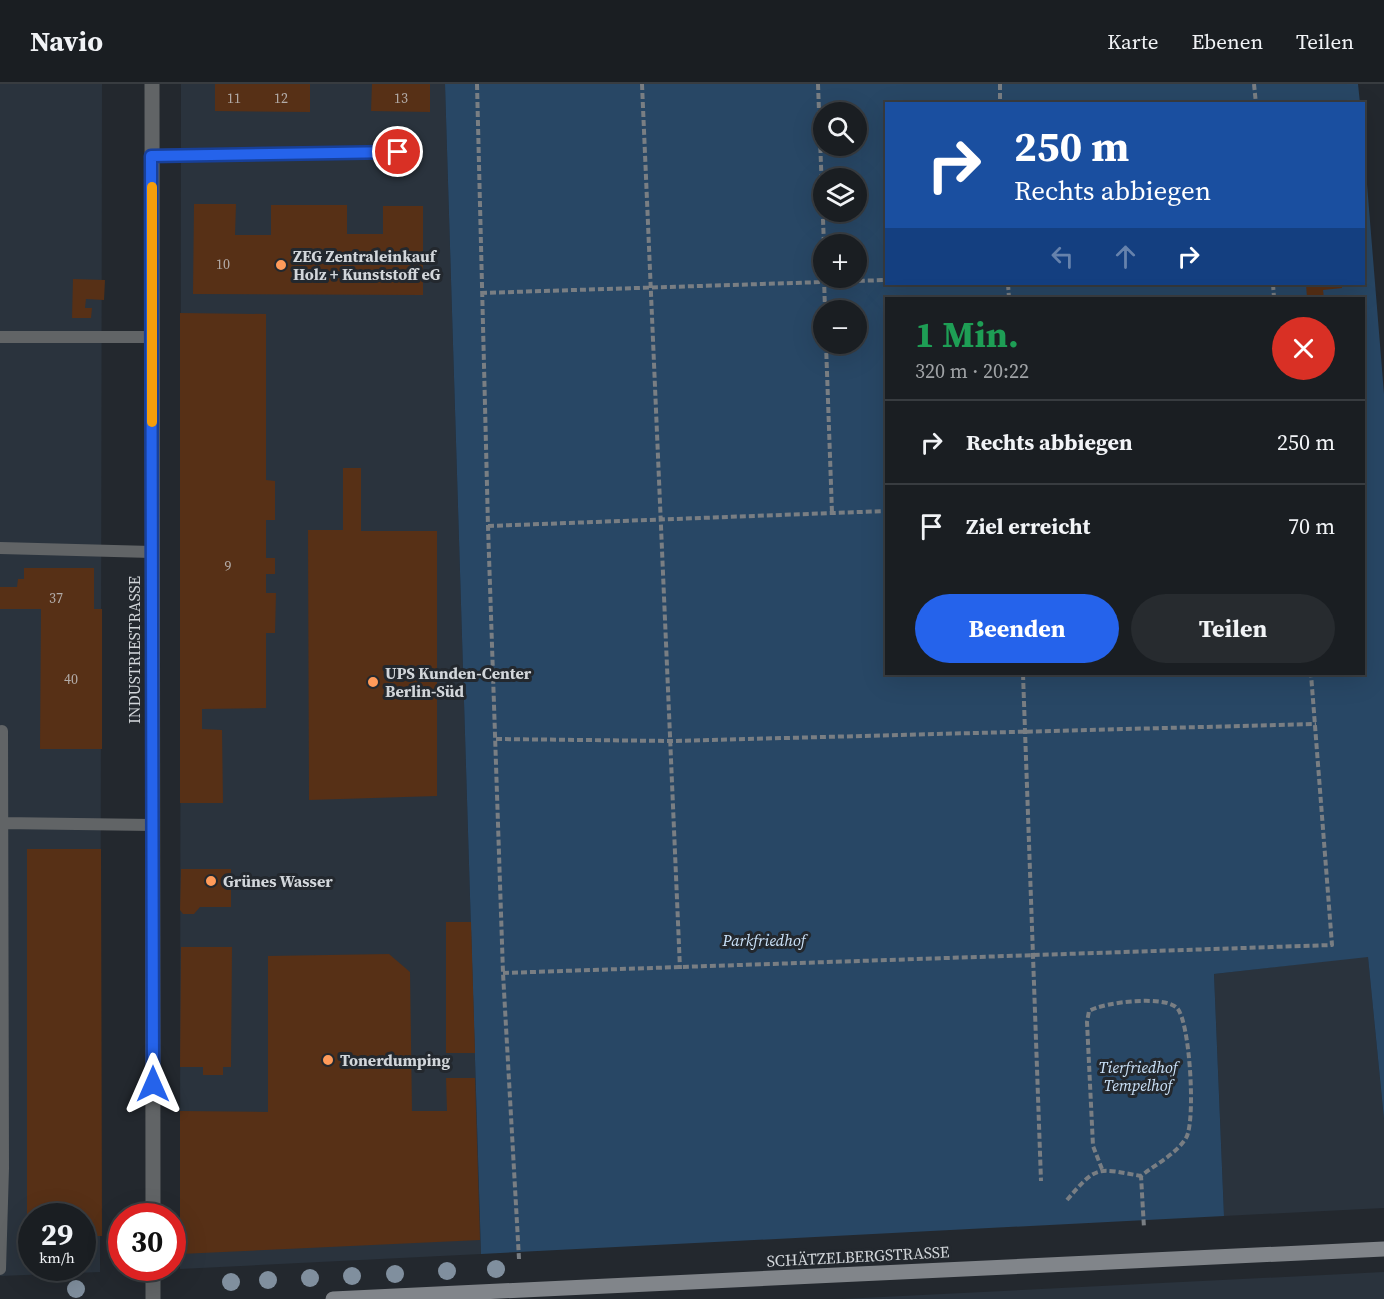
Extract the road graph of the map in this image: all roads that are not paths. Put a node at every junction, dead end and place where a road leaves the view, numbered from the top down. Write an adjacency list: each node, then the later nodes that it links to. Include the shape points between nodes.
1 (152, 84): 3 (street, INDUSTRIESTRASSE)
2 (398, 152): 3 (lane)
3 (151, 156): 5 (street, INDUSTRIESTRASSE)
4 (0, 337): 5 (lane)
5 (152, 337): 7 (street, INDUSTRIESTRASSE)
6 (0, 548): 7 (lane)
7 (152, 552): 10 (street, INDUSTRIESTRASSE)
8 (2, 731): 9 (lane)
9 (2, 823): 10 (lane); 11 (lane)
10 (152, 825): 12 (street, INDUSTRIESTRASSE)
11 (1, 1066): 14 (lane)
12 (153, 1203)
13 (1384, 1249): 16 (street, SCHÄTZELBERGSTRASSE)
14 (0, 1269)
15 (153, 1281): 17 (street)
16 (540, 1294): 18 (street, SCHÄTZELBERGSTRASSE)
17 (153, 1299)
18 (333, 1299)

